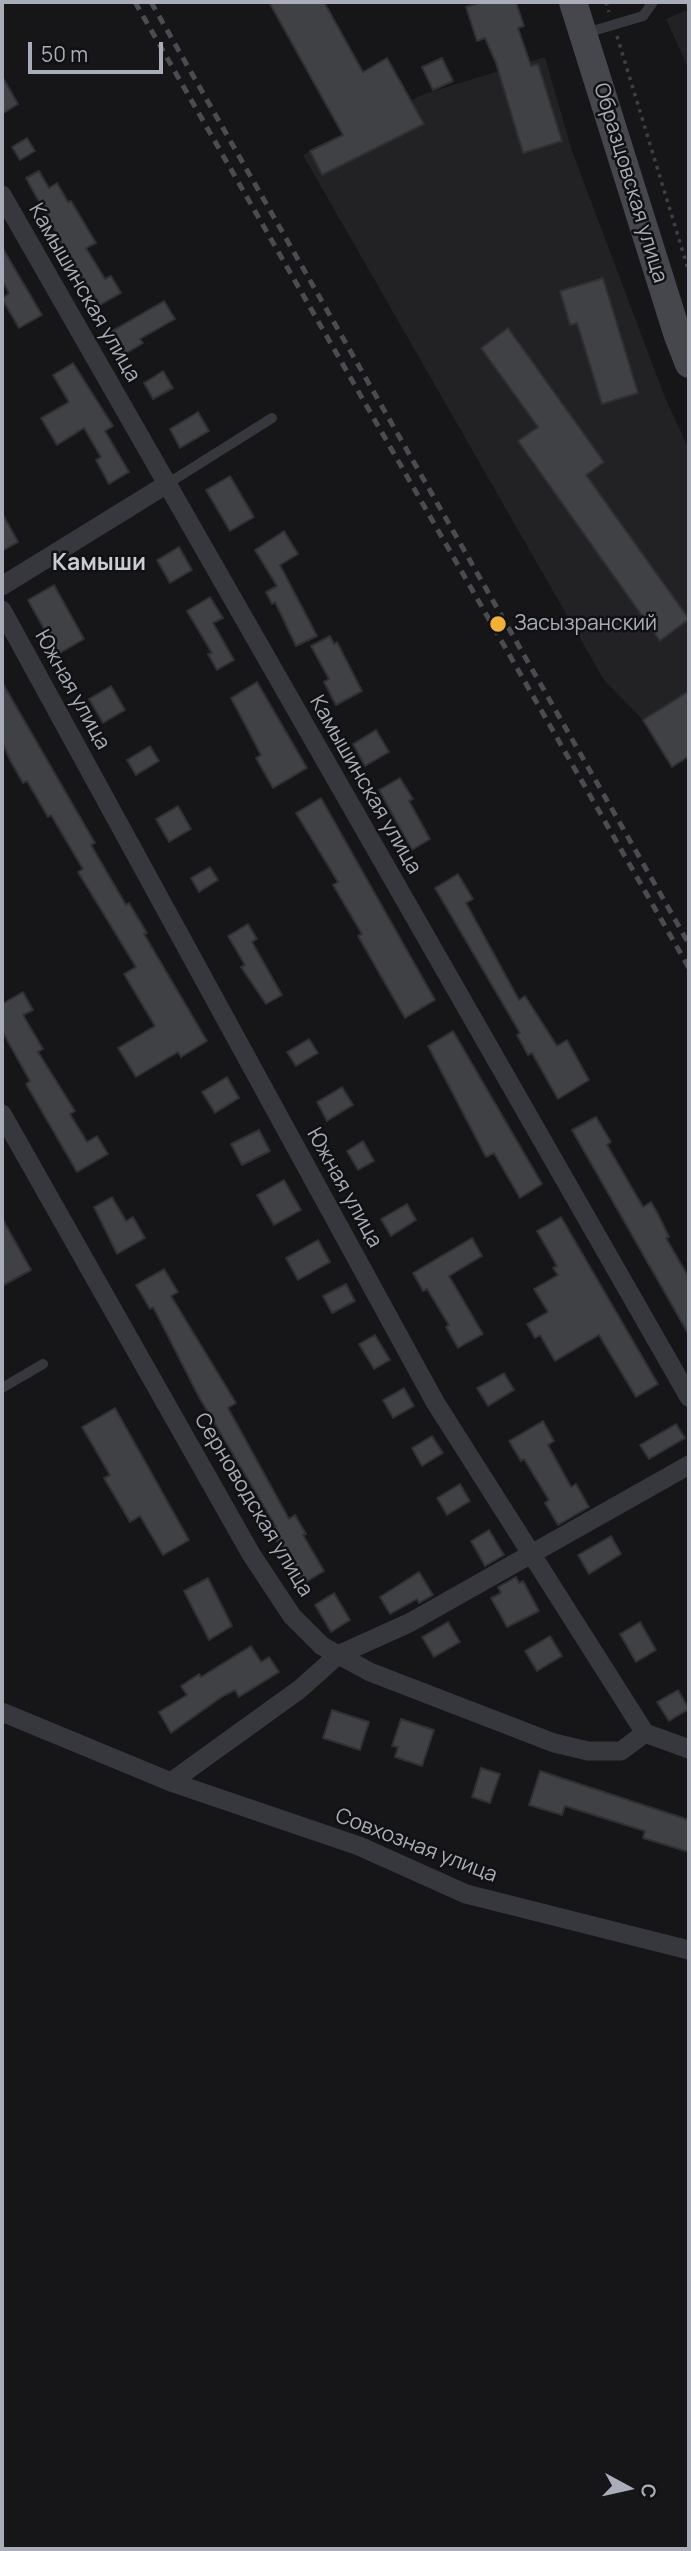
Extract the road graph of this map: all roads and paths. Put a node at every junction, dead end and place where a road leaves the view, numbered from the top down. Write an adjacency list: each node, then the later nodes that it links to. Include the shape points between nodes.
1 (573, 2): 5 (main road, Образцовская улица)
2 (606, 2): 4 (path)
3 (653, 2): 4 (lane, via 643,16)
4 (613, 25): 5 (lane); 7 (path)
5 (583, 34): 8 (main road, Образцовская улица)
6 (2, 195): 10 (street, Камышинская улица)
7 (689, 272)
8 (689, 364)
9 (272, 418): 10 (lane)
10 (167, 484): 11 (street); 16 (street, Камышинская улица)
11 (2, 586)
12 (2, 610): 18 (street, Южная улица, via 435,1402)
13 (2, 1114): 19 (street, Серноводская улица, via 251,1554 292,1616)
14 (43, 1364): 15 (lane)
15 (2, 1388)
16 (689, 1397)
17 (689, 1465): 18 (street)
18 (533, 1556): 19 (street, via 409,1623); 21 (street, Южная улица)
19 (338, 1655): 21 (street, Серноводская улица, via 370,1672 554,1743 588,1751 621,1751); 23 (street, via 300,1689)
20 (2, 1712): 23 (street, Совхозная улица)
21 (645, 1733): 22 (street)
22 (689, 1749)
23 (171, 1782): 24 (street, Совхозная улица, via 359,1846 466,1894)
24 (689, 1950)

